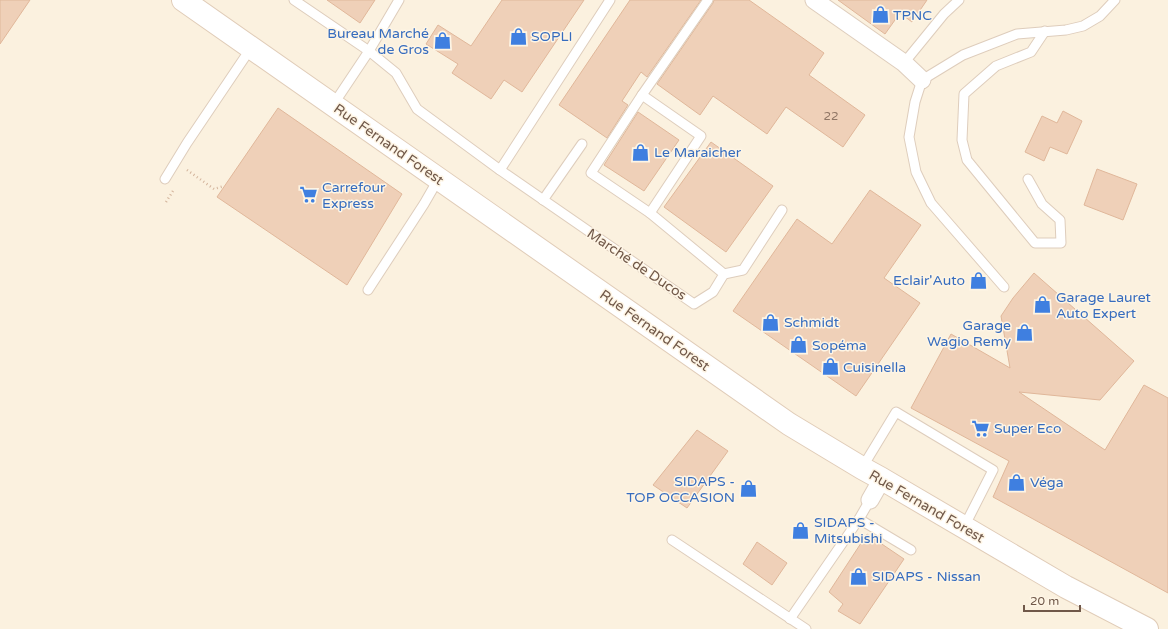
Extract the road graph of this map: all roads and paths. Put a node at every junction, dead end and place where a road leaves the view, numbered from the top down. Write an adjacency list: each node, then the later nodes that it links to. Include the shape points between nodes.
1 (182, 0): 10 (street, Rue Fernand Forest)
2 (294, 0): 11 (lane, Marché de Ducos)
3 (398, 0): 11 (lane)
4 (610, 0): 18 (lane)
5 (708, 0): 14 (lane)
6 (814, 0): 12 (street)
7 (959, 0): 12 (lane, via 944,14)
8 (1115, 0): 9 (lane, via 1100,16 1083,26)
9 (1045, 31): 13 (lane, via 1017,34 963,55); 21 (lane, via 1031,52 996,66 964,94 962,140 967,160 1035,243 1060,243 1060,220 1042,204)
10 (251, 48): 15 (street, Rue Fernand Forest); 20 (lane)
11 (369, 51): 15 (lane); 18 (lane, Marché de Ducos, via 396,73 416,109)
12 (904, 64): 13 (street)
13 (922, 80): 27 (lane, via 915,102 910,137 916,172 931,203)
14 (642, 94): 25 (lane, via 592,173); 25 (lane, via 701,136)
15 (333, 105): 19 (street, Rue Fernand Forest)
16 (582, 144): 23 (lane)
17 (187, 170): 22 (path, via 214,189)
18 (500, 170): 23 (lane, Marché de Ducos)
19 (439, 178): 28 (lane); 29 (street, Rue Fernand Forest, via 790,424)
20 (165, 179)
21 (1028, 179)
22 (224, 186)
23 (543, 200): 26 (lane, Marché de Ducos, via 694,304 713,292)
24 (782, 210): 26 (lane, via 743,270)
25 (650, 213): 26 (lane)
26 (724, 274)
27 (1004, 287)
28 (368, 290)
29 (862, 468): 30 (street, Rue Fernand Forest); 33 (lane, via 896,412 993,470)
30 (882, 479): 31 (street); 33 (street, Rue Fernand Forest)
31 (870, 500): 32 (lane)
32 (859, 519): 35 (lane); 36 (lane)
33 (964, 527): 38 (street, Rue Fernand Forest, via 1066,587)
34 (672, 540): 36 (lane)
35 (911, 550)
36 (790, 619): 37 (lane)
37 (806, 629)
38 (1147, 629)

